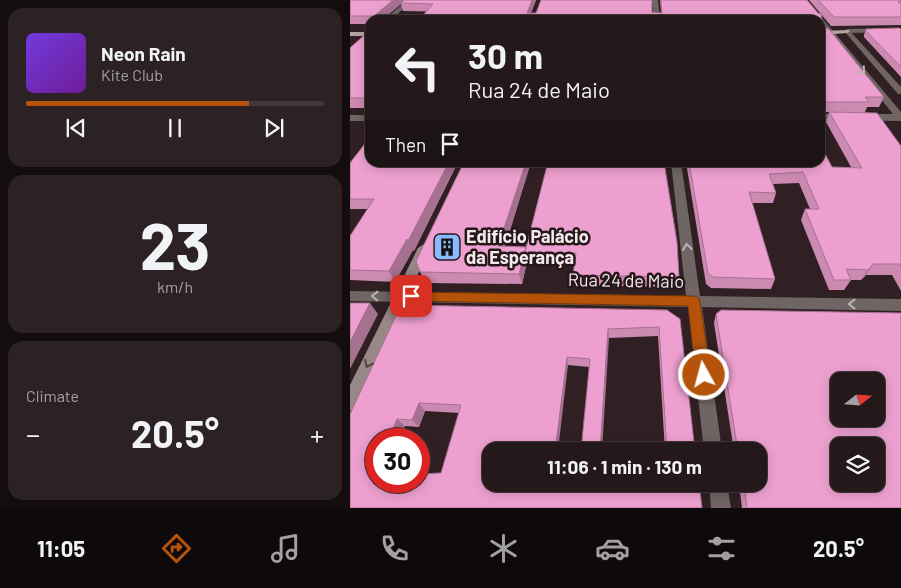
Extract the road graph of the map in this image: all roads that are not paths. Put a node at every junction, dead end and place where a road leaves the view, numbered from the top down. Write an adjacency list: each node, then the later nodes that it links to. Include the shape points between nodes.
1 (410, 0): 4 (street)
2 (655, 0): 5 (street)
3 (804, 0): 6 (street)
4 (393, 15)
5 (656, 15)
6 (817, 15)
7 (825, 25): 13 (street)
8 (350, 29): 9 (main road)
9 (365, 29)
10 (825, 30): 13 (main road)
11 (847, 30): 12 (street); 13 (main road); 19 (street)
12 (901, 30)
13 (830, 31): 14 (main road); 21 (street, one-way to 21)
14 (825, 32)
15 (350, 34): 16 (main road)
16 (365, 35)
17 (365, 40): 18 (street)
18 (361, 44)
19 (901, 92)
20 (825, 117): 21 (street)
21 (901, 117)
22 (350, 118): 23 (street)
23 (365, 118)
24 (677, 167): 28 (street, one-way to 24)
25 (429, 238): 27 (main road)
26 (350, 296): 27 (street, Rua 24 de Maio, one-way to 26)
27 (401, 296): 28 (street, Rua 24 de Maio); 30 (main road, one-way to 30)
28 (694, 302): 29 (street, Rua 24 de Maio, one-way to 28); 31 (street)
29 (901, 305)
30 (350, 403)
31 (712, 442)
32 (719, 492): 33 (street)
33 (721, 508)

